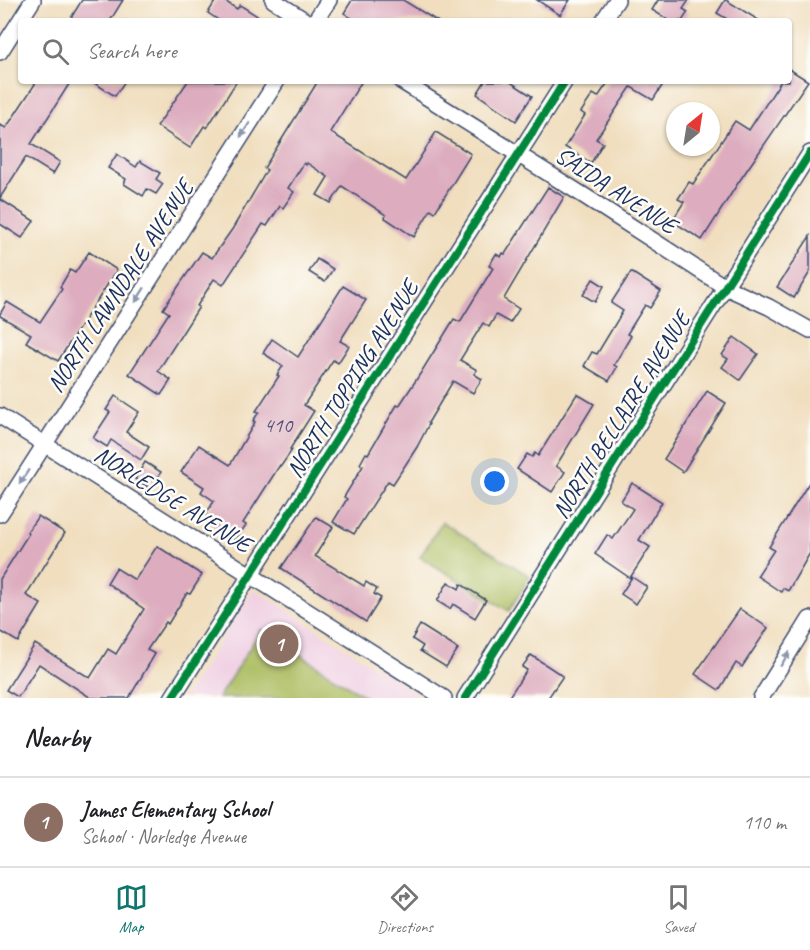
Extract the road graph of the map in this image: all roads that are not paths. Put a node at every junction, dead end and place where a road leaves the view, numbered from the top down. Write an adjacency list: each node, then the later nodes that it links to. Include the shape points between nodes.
1 (33, 0): 5 (street)
2 (273, 0): 6 (street)
3 (329, 0): 7 (street)
4 (617, 0): 8 (street)
5 (22, 18)
6 (301, 18)
7 (317, 18)
8 (605, 18)
9 (18, 24): 10 (street)
10 (0, 52)
11 (275, 84): 19 (street, NORTH LAWNDALE AVENUE, one-way to 19)
12 (406, 84): 15 (street, SAIDA AVENUE)
13 (563, 84): 15 (street, NORTH TOPPING AVENUE)
14 (810, 153): 16 (street, NORTH BELLAIRE AVENUE)
15 (518, 155): 16 (street, SAIDA AVENUE); 21 (street, NORTH TOPPING AVENUE)
16 (725, 287): 17 (street, SAIDA AVENUE); 25 (street, NORTH BELLAIRE AVENUE)
17 (810, 330)
18 (0, 416): 19 (street, NORLEDGE AVENUE)
19 (45, 444): 20 (street, NORTH LAWNDALE AVENUE, one-way to 20); 21 (street, NORLEDGE AVENUE)
20 (0, 514)
21 (251, 575): 23 (street, NORTH TOPPING AVENUE); 24 (street, NORLEDGE AVENUE)
22 (810, 619): 26 (street, one-way to 22)
23 (172, 698)
24 (444, 698)
25 (465, 698)
26 (761, 698)

